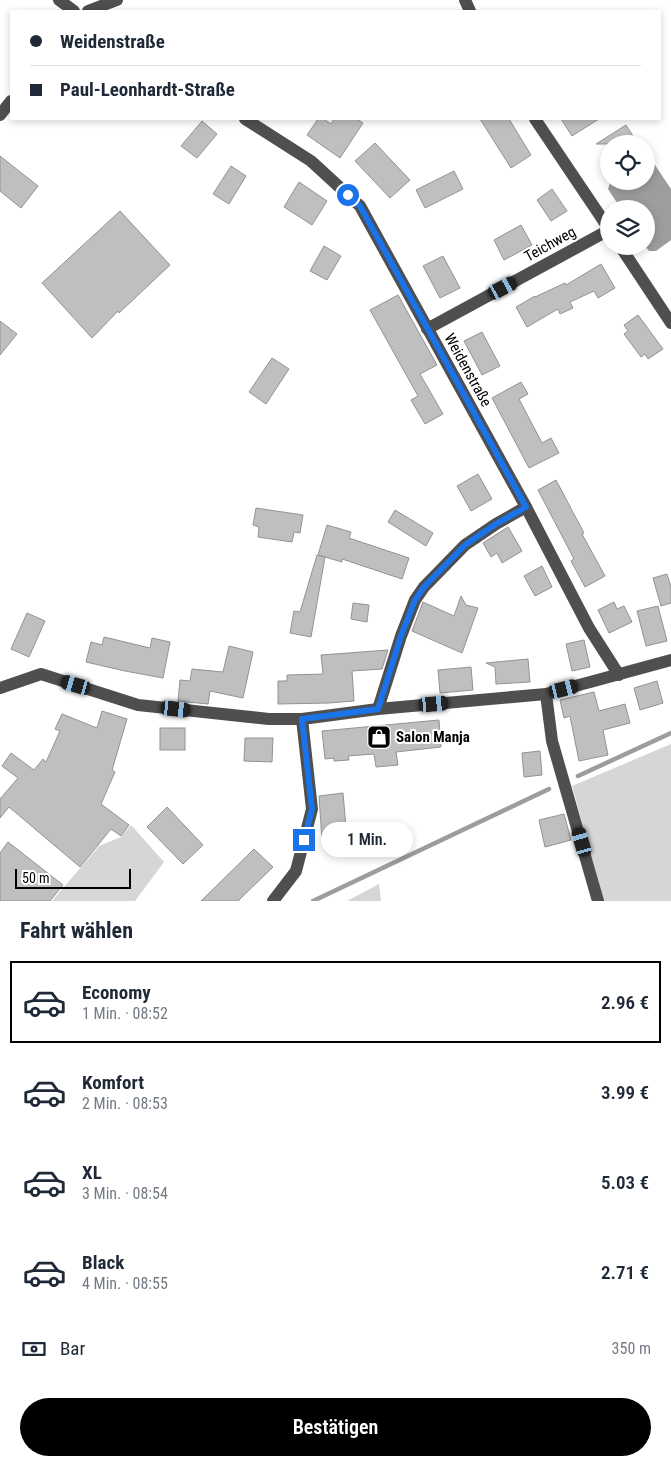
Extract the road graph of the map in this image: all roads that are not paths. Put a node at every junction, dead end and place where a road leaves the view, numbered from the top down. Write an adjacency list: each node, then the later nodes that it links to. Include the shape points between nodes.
1 (59, 0): 3 (street)
2 (117, 0): 4 (street)
3 (73, 10)
4 (91, 10)
5 (10, 102): 6 (street)
6 (0, 115)
7 (247, 120): 13 (street, Weidenstraße, via 311,161 360,206)
8 (536, 120): 9 (street)
9 (600, 216)
10 (600, 234): 13 (street, Teichweg)
11 (626, 255): 12 (street)
12 (671, 323)
13 (427, 329): 14 (street, Weidenstraße)
14 (526, 507): 16 (street, Weidenstraße, via 589,628); 19 (street, via 465,545 424,587 415,600 401,636)
15 (671, 660): 16 (street)
16 (619, 675): 18 (street)
17 (0, 688): 20 (street, via 41,674 138,705 269,719)
18 (546, 694): 19 (street); 22 (street, via 552,741)
19 (378, 709): 20 (street)
20 (302, 719): 21 (street, via 312,809 296,871)
21 (273, 901)
22 (598, 901)

